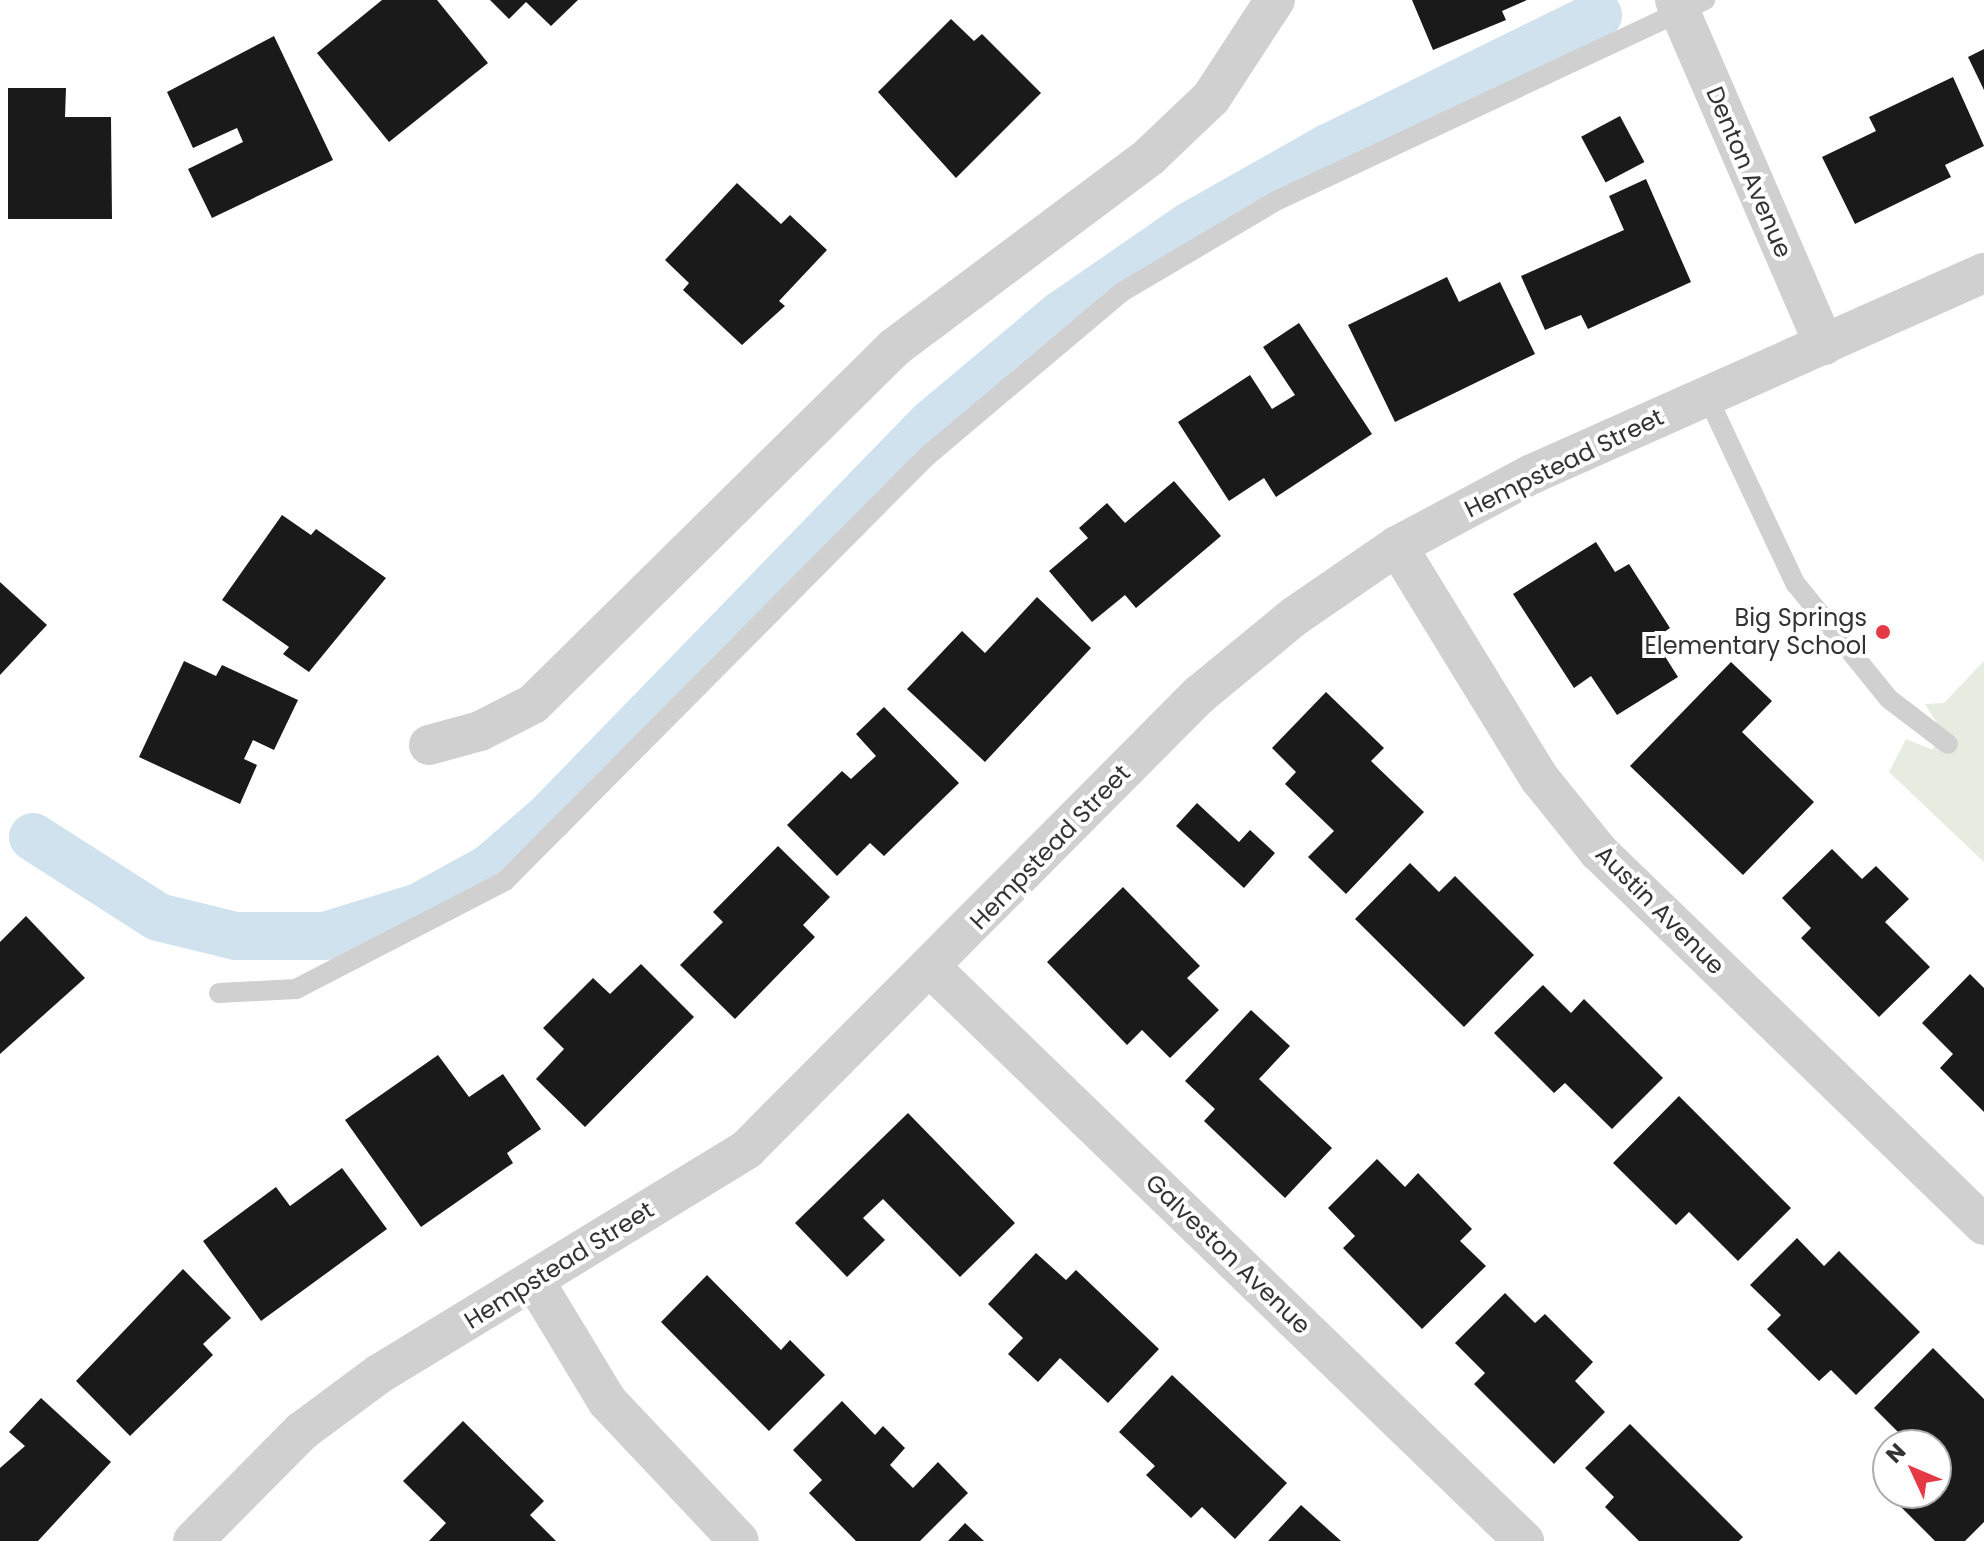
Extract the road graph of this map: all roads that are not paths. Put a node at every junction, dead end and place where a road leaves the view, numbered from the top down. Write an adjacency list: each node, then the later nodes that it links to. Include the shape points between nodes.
1 (1275, 0): 8 (street, via 1211,98 1170,137 895,347 533,704 480,731)
2 (1686, 4): 4 (street, Denton Avenue); 10 (lane, via 1276,201 1122,292 926,457 505,881 296,989)
3 (1984, 273): 4 (street, Hempstead Street)
4 (1824, 345): 5 (street, Hempstead Street)
5 (1707, 396): 6 (street, Hempstead Street, via 1532,474); 7 (lane, via 1795,583 1889,699)
6 (1397, 546): 9 (street, Hempstead Street, via 1199,695); 11 (street, Austin Avenue, via 1540,779 1599,852)
7 (1948, 744)
8 (429, 745)
9 (931, 968): 12 (street, Hempstead Street, via 747,1149); 15 (street, Galveston Avenue)
10 (219, 993)
11 (1984, 1225)
12 (535, 1282): 13 (street, Hempstead Street, via 379,1374 302,1431); 14 (street, via 607,1401)
13 (193, 1541)
14 (739, 1541)
15 (1524, 1541)

